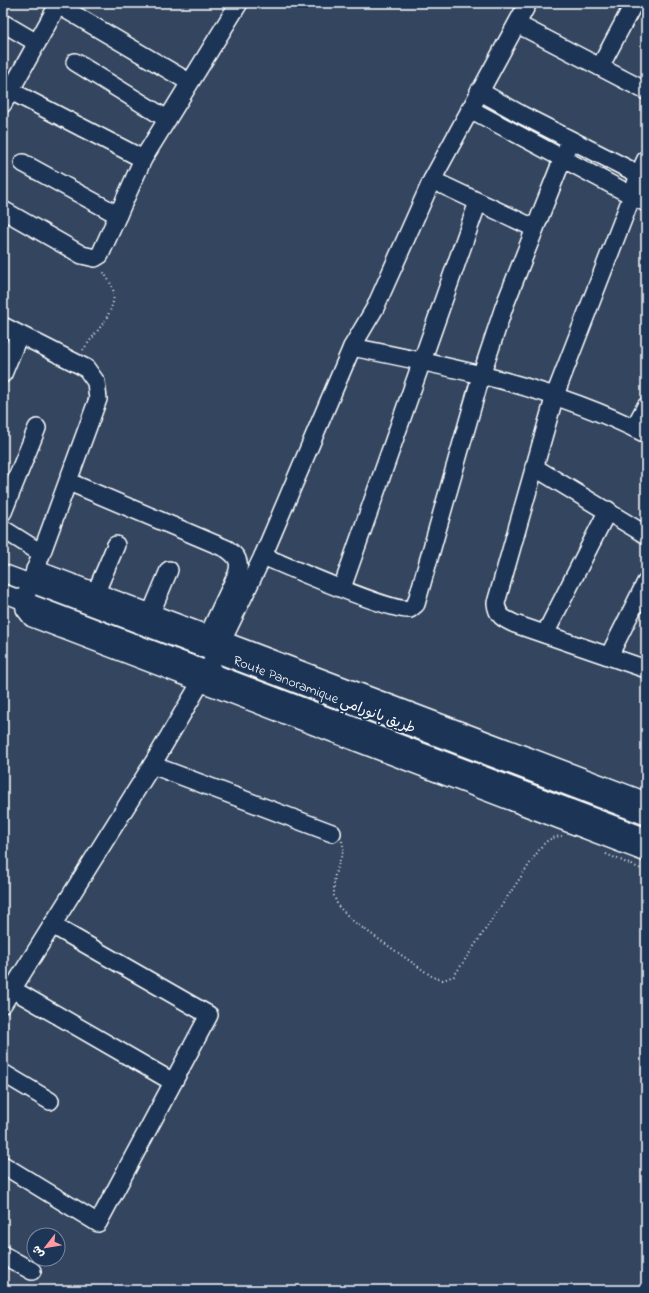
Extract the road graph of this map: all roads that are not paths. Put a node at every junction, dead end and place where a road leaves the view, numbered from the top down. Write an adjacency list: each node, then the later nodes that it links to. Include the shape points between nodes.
1 (239, 3): 10 (street)
2 (528, 3): 6 (street)
3 (634, 3): 9 (street)
4 (59, 4): 7 (street); 10 (street)
5 (3, 23): 7 (street)
6 (517, 24): 9 (street); 11 (street)
7 (37, 43): 13 (street)
8 (75, 62): 15 (street)
9 (600, 67): 12 (street)
10 (189, 82): 15 (street)
11 (479, 91): 14 (street); 16 (street)
12 (646, 91)
13 (5, 94): 18 (street)
14 (470, 109): 17 (street); 21 (street)
15 (167, 119): 18 (street)
16 (570, 140): 17 (street); 20 (street)
17 (562, 158): 22 (street); 26 (street)
18 (143, 159): 25 (street)
19 (23, 164): 25 (street)
20 (644, 170): 22 (street)
21 (432, 180): 23 (street); 29 (street, via 375,308)
22 (639, 200): 33 (street)
23 (478, 202): 26 (street); 30 (street)
24 (3, 210): 25 (street, via 82,255 95,258 104,251)
25 (118, 215)
26 (534, 228): 32 (street)
27 (3, 326): 28 (street)
28 (19, 335): 31 (street); 38 (street, via 91,373 96,382 98,398)
29 (352, 347): 30 (street); 44 (street)
30 (423, 361): 32 (street); 49 (street)
31 (3, 374)
32 (481, 376): 33 (street); 49 (street, via 416,604 410,609 399,609)
33 (555, 395): 36 (street); 37 (street)
34 (646, 406): 36 (street)
35 (37, 428): 40 (street)
36 (640, 431)
37 (534, 467): 39 (street); 54 (street, via 496,609 502,618)
38 (69, 482): 45 (street); 55 (street, via 227,548 233,553 238,559 239,566)
39 (608, 510): 42 (street); 54 (street)
40 (3, 512)
41 (3, 529): 45 (street)
42 (646, 535)
43 (116, 545): 50 (street)
44 (263, 556): 49 (street); 55 (street)
45 (35, 568): 47 (street, Route Panoramique طريق بانورامي); 50 (street); 52 (street); 55 (street, Route Panoramique طريق بانورامي)
46 (170, 570): 53 (street)
47 (3, 573)
48 (646, 582): 56 (street)
49 (342, 588)
50 (96, 592): 53 (street)
51 (3, 593): 52 (street, Route Panoramique طريق بانورامي)
52 (24, 601): 58 (street, Route Panoramique طريق بانورامي)
53 (151, 613): 55 (street)
54 (545, 634): 56 (street)
55 (213, 644): 58 (street); 60 (street); 61 (street, Route Panoramique طريق بانورامي)
56 (609, 656): 57 (street)
57 (646, 669)
58 (198, 674): 59 (street); 63 (street, Route Panoramique طريق بانورامي); 64 (street)
59 (152, 764): 62 (street); 65 (street)
60 (646, 801)
61 (646, 816)
62 (332, 833)
63 (646, 836)
64 (646, 853)
65 (52, 925): 66 (street); 69 (street, via 209,1015)
66 (12, 989): 67 (street); 69 (street)
67 (3, 1004)
68 (3, 1073): 70 (street)
69 (173, 1082): 71 (street, via 98,1223)
70 (50, 1101)
71 (3, 1165)
72 (3, 1255): 73 (street)
73 (32, 1271)

